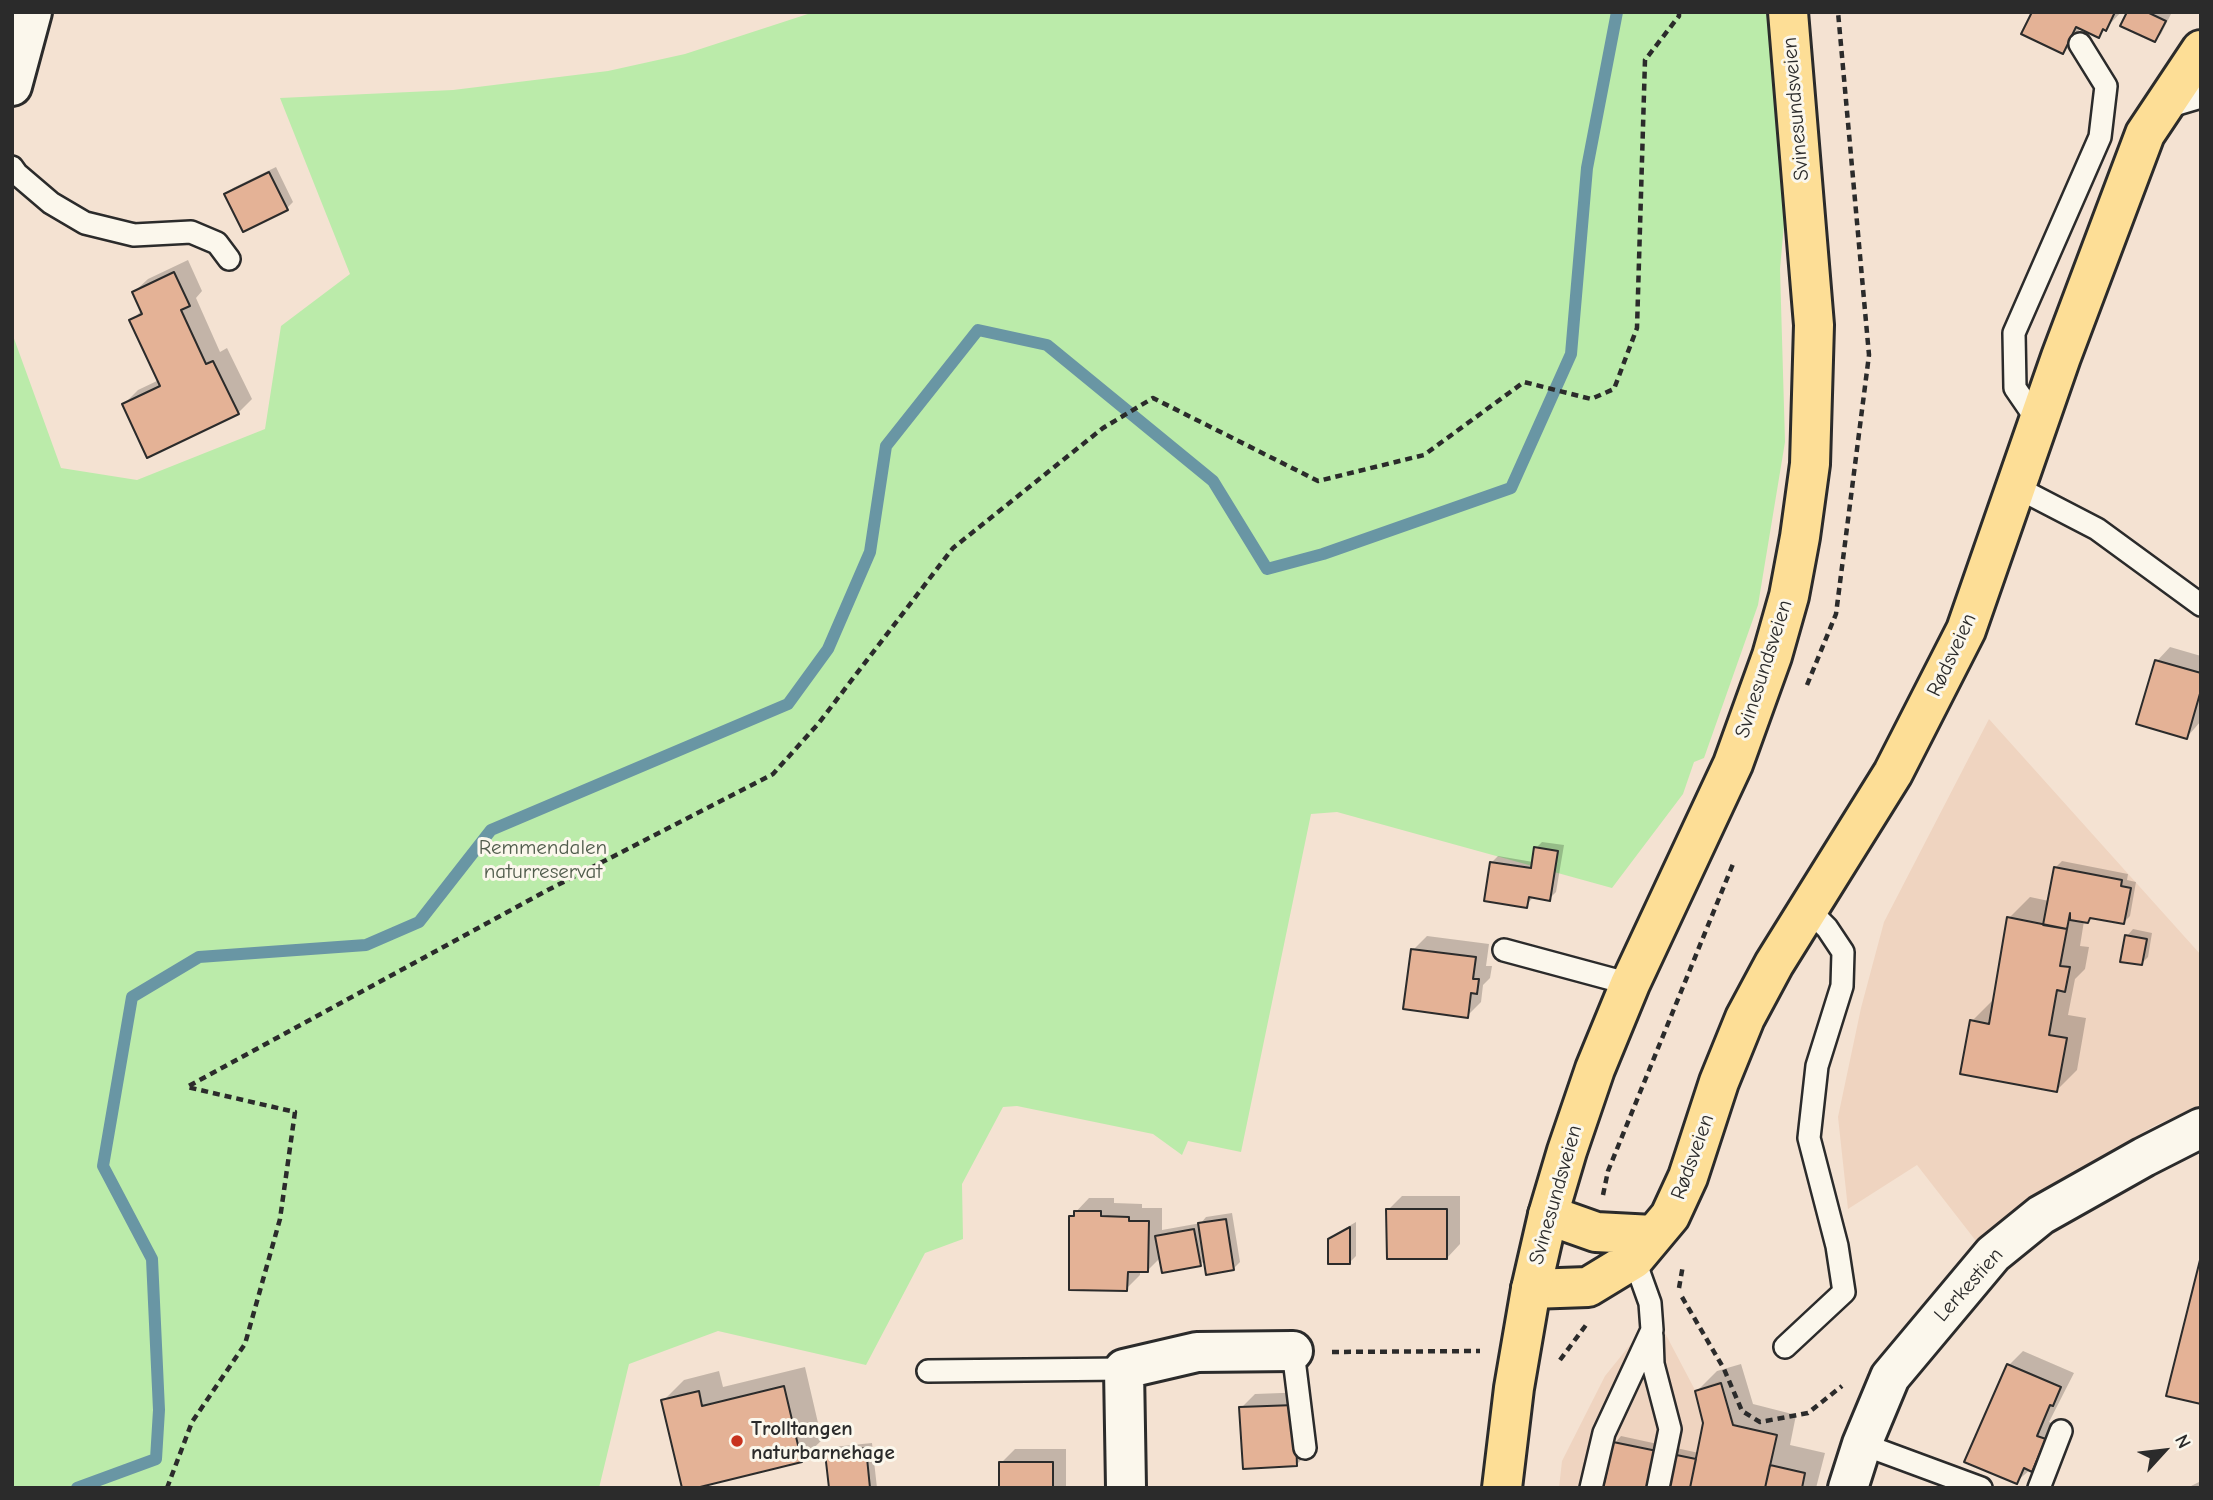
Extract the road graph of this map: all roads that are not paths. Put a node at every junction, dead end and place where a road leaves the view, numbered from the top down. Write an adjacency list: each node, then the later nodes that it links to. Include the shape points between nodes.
1 (32, 12): 5 (street)
2 (1788, 12): 15 (main road, Svinesundsveien, via 1814,325 1810,464 1800,537 1772,656 1733,764)
3 (2080, 44): 10 (lane, via 2106,86 2100,137 2014,333 2015,388)
4 (2201, 50): 7 (main road, Rødsveien)
5 (12, 86)
6 (2201, 97): 7 (lane)
7 (2162, 109): 10 (main road, Rødsveien, via 2145,134)
8 (12, 167): 9 (lane, via 51,203 85,223 134,235 191,232 216,243)
9 (229, 259)
10 (2039, 423): 11 (main road, Rødsveien)
11 (2016, 487): 12 (lane, via 2097,529); 13 (main road, Rødsveien, via 1966,630 1935,695 1894,773)
12 (2201, 605)
13 (1808, 909): 18 (main road, Rødsveien, via 1745,1018 1670,1216); 21 (lane, via 1843,952 1842,986 1817,1066 1808,1138 1837,1246 1844,1292)
14 (1504, 950): 15 (lane)
15 (1629, 984): 17 (main road, Svinesundsveien, via 1595,1069)
16 (2201, 1128): 26 (street, Lerkestien, via 2041,1215 1993,1254 1890,1377)
17 (1548, 1215): 18 (main road); 19 (main road, Svinesundsveien)
18 (1638, 1242): 19 (main road, Rødsveien, via 1588,1287); 20 (lane)
19 (1531, 1289): 29 (main road)
20 (1652, 1331): 30 (lane, via 1604,1433); 31 (lane, via 1653,1364 1670,1429)
21 (1785, 1347)
22 (1293, 1351): 23 (street, via 1197,1352); 27 (lane)
23 (1124, 1369): 24 (lane); 28 (street)
24 (928, 1371)
25 (2061, 1431): 34 (lane)
26 (1862, 1444): 32 (street, Lerkestien); 33 (lane)
27 (1305, 1448)
28 (1126, 1488)
29 (1502, 1488)
30 (1591, 1488)
31 (1658, 1488)
32 (1848, 1488)
33 (1982, 1488)
34 (2039, 1488)

